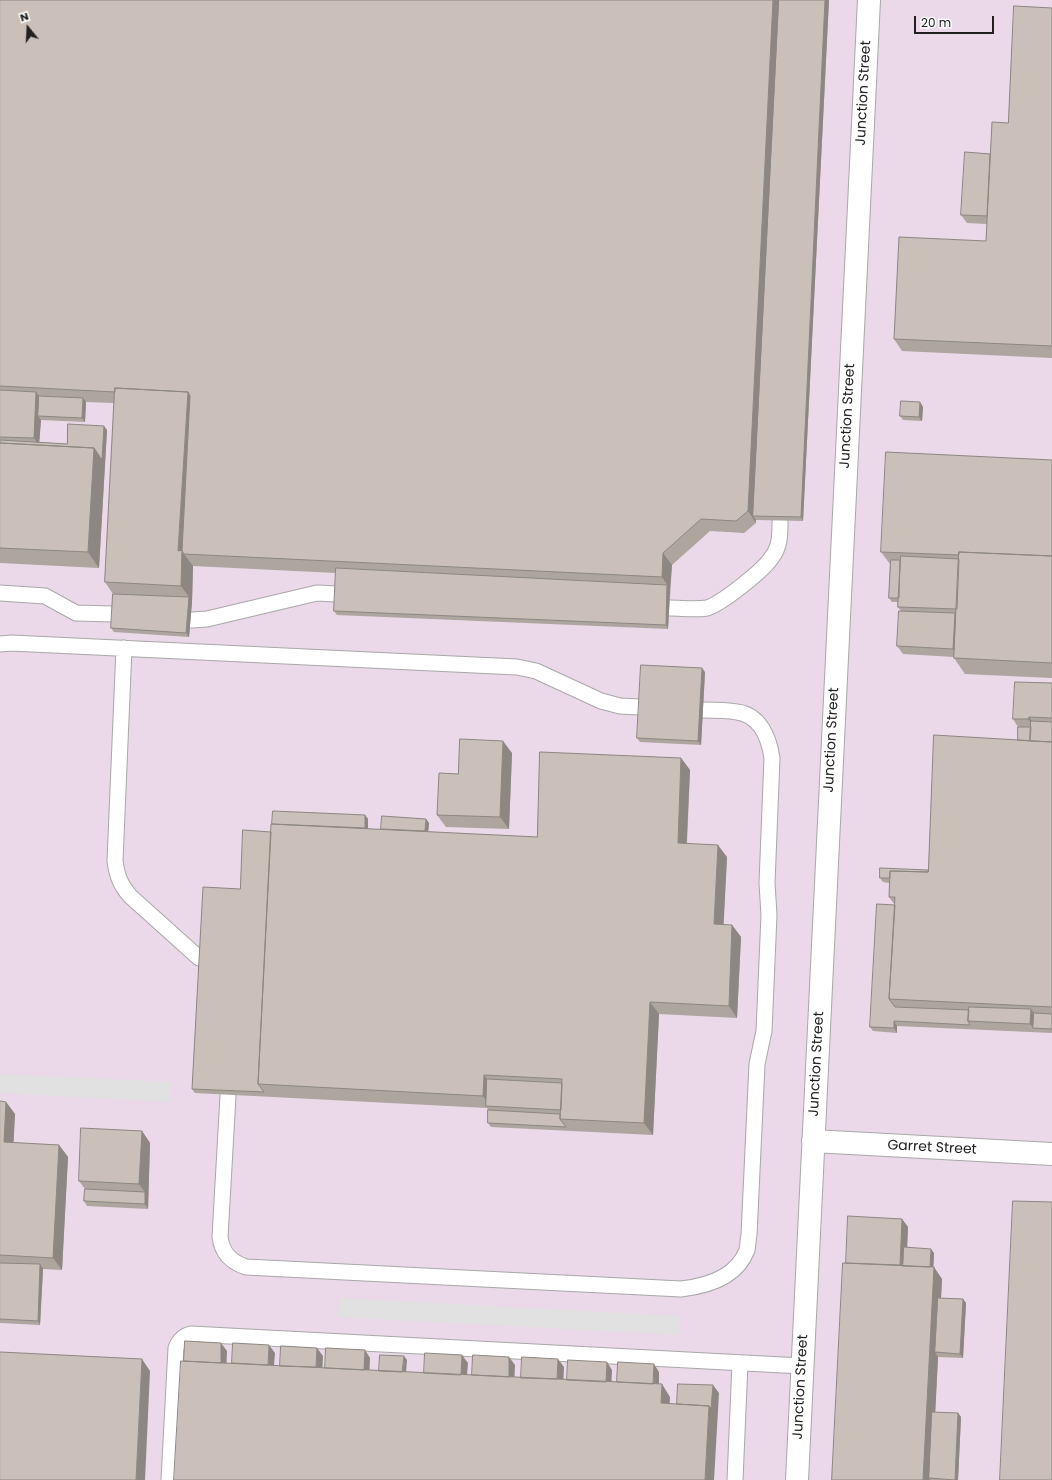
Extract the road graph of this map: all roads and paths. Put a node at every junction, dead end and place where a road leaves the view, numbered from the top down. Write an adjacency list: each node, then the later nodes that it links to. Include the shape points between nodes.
1 (868, 0): 14 (street, Junction Street)
2 (780, 522): 5 (lane, via 779,539 773,557 726,599 707,608)
3 (0, 594): 6 (lane, via 45,596 76,613)
4 (336, 594): 7 (lane, via 317,593 207,619)
5 (670, 608)
6 (113, 614)
7 (192, 620)
8 (0, 644): 9 (lane)
9 (124, 648): 10 (lane, via 517,667 536,672 601,701); 12 (lane, via 116,873 130,896)
10 (639, 707)
11 (703, 710): 13 (lane, via 747,715 757,722 765,733 772,758 764,1023 758,1064 749,1235 747,1250 737,1266 725,1276 714,1282 681,1289 246,1267 230,1260 221,1246 220,1237)
12 (199, 958)
13 (228, 1096)
14 (813, 1141): 15 (street, Garret Street); 17 (street, Junction Street)
15 (1052, 1154)
16 (740, 1363): 17 (lane); 18 (lane, via 191,1334 180,1339 176,1348); 19 (lane)
17 (802, 1366): 20 (street, Junction Street)
18 (169, 1480)
19 (735, 1480)
20 (797, 1480)

